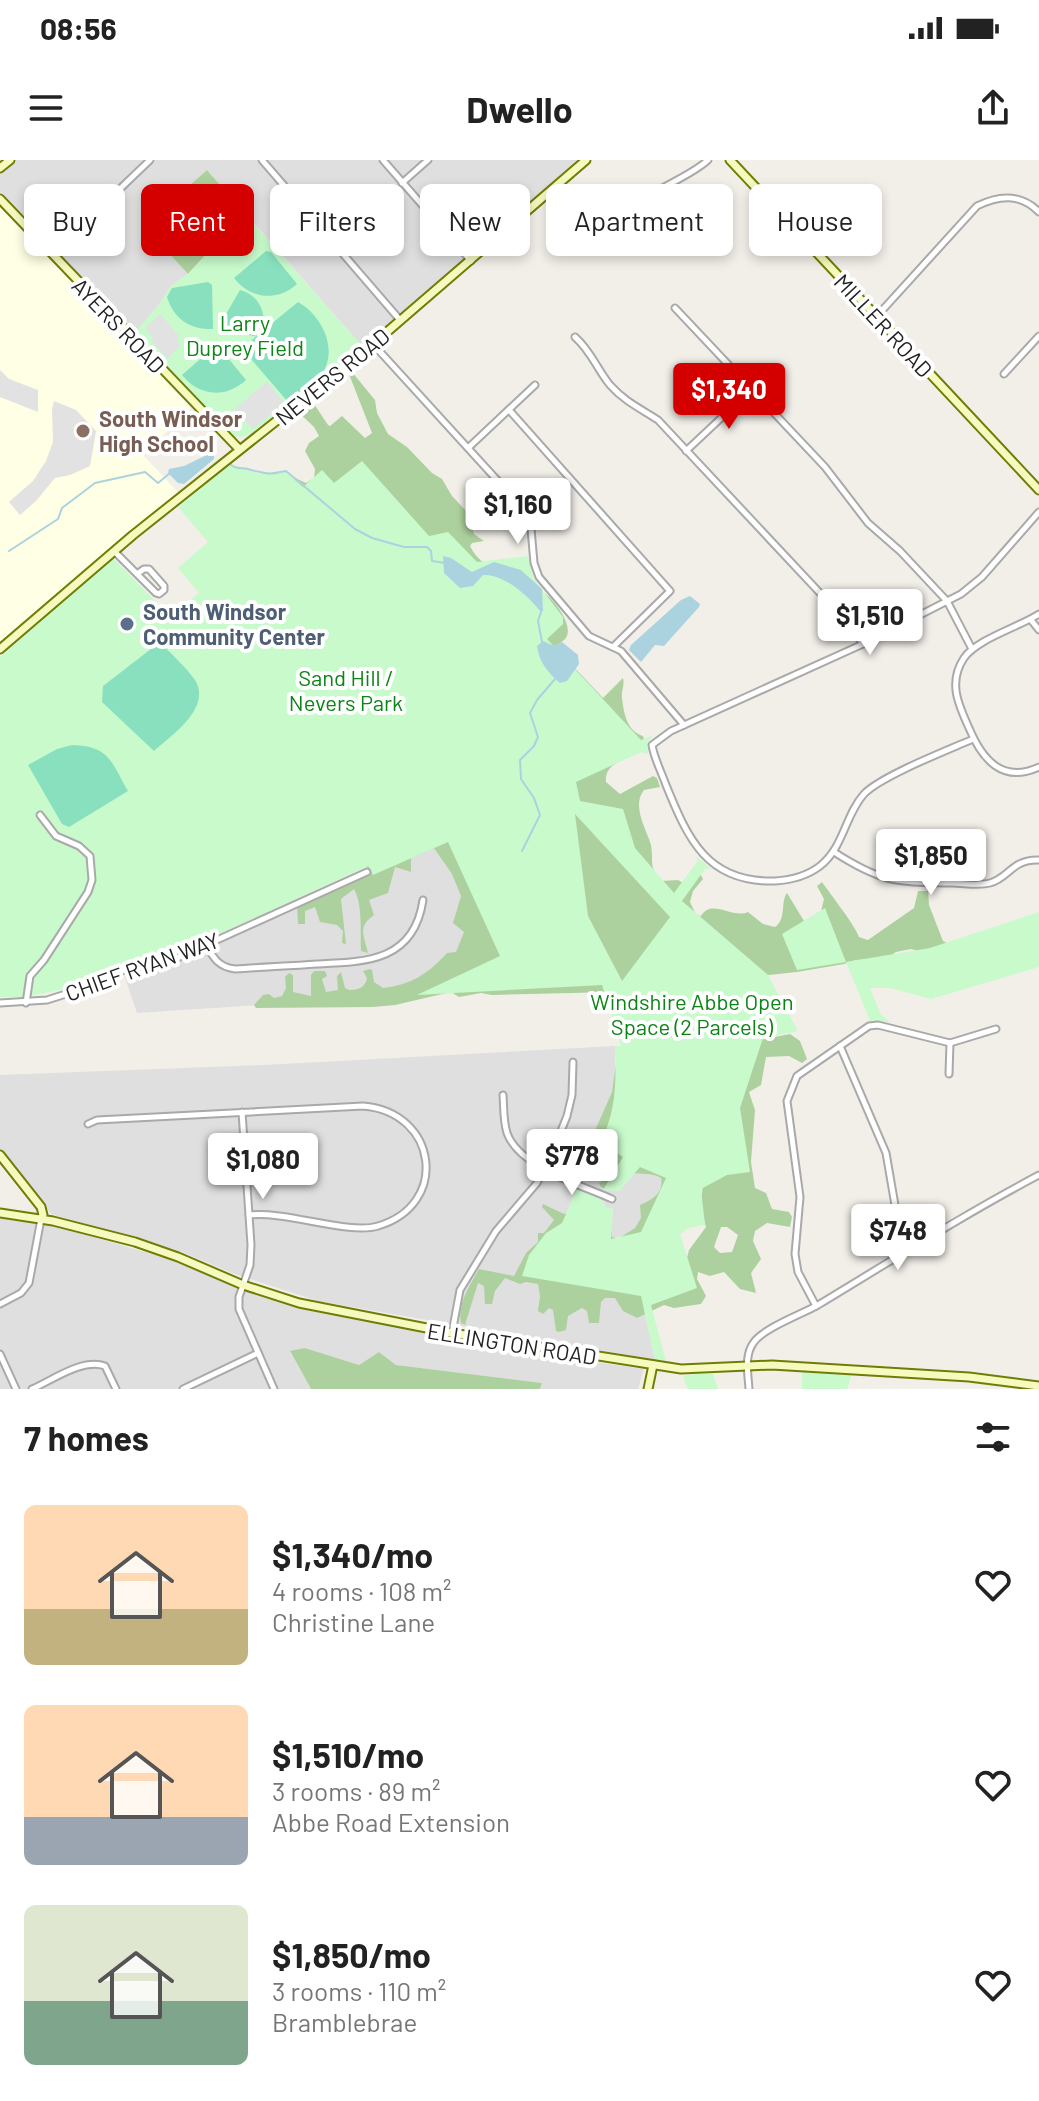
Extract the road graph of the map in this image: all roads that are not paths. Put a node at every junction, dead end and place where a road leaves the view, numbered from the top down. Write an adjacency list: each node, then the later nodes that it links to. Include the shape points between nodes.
1 (10, 160): 9 (street)
2 (150, 160): 11 (street)
3 (262, 160): 20 (street)
4 (383, 160): 10 (street)
5 (428, 160): 10 (street)
6 (586, 160): 17 (street, NEVERS ROAD)
7 (708, 160): 12 (street)
8 (730, 160): 19 (street, MILLER ROAD)
9 (0, 168)
10 (402, 183): 17 (street)
11 (125, 184)
12 (671, 184)
13 (0, 199): 15 (street, AYERS ROAD)
14 (1039, 212): 19 (street, via 1009,196 977,206)
15 (24, 224)
16 (54, 256): 29 (street, AYERS ROAD)
17 (471, 261): 20 (street, NEVERS ROAD)
18 (675, 308): 26 (street)
19 (877, 316): 31 (street, MILLER ROAD)
20 (400, 320): 23 (street, NEVERS ROAD)
21 (1039, 336): 24 (street)
22 (575, 337): 30 (street, via 608,383 658,420)
23 (373, 344): 28 (street); 29 (street, NEVERS ROAD)
24 (1004, 374)
25 (535, 385): 27 (street)
26 (752, 389): 30 (street); 35 (street, via 825,467 868,523)
27 (510, 411): 28 (street); 40 (street, via 670,591)
28 (468, 448): 40 (street, via 526,516 539,577 589,636)
29 (239, 449): 33 (street, NEVERS ROAD)
30 (686, 451): 39 (street)
31 (1039, 490)
32 (1039, 512): 35 (street, via 982,577)
33 (114, 551): 34 (street); 41 (street, NEVERS ROAD)
34 (137, 574): 34 (street, via 157,594 164,590 149,569)
35 (947, 601): 39 (street); 42 (street)
36 (1039, 614): 37 (street)
37 (1031, 620): 38 (street); 42 (street)
38 (1039, 630)
39 (863, 644): 43 (street)
40 (614, 646): 43 (street)
41 (0, 649)
42 (972, 649): 44 (street, via 955,674 955,690)
43 (684, 725): 47 (street, via 652,745 699,851 746,879 786,880 809,873)
44 (973, 739): 45 (street, via 991,763 1006,771); 47 (street, via 865,793)
45 (1039, 767)
46 (40, 815): 53 (street, via 56,836 86,851 92,860 92,880 30,976)
47 (834, 852): 48 (street, via 870,874 905,882 993,882 1024,861)
48 (1039, 860)
49 (367, 872): 51 (street, CHIEF RYAN WAY)
50 (423, 900): 51 (street, via 410,936 370,961 224,968)
51 (206, 945): 53 (street, CHIEF RYAN WAY, via 173,960 129,968 69,993)
52 (0, 1003): 53 (street, CHIEF RYAN WAY)
53 (26, 1003)
54 (996, 1029): 55 (street)
55 (950, 1043): 56 (street, via 878,1025); 58 (street)
56 (840, 1046): 69 (street, via 886,1153 895,1205); 72 (street, via 797,1076 787,1101 800,1197 795,1254)
57 (573, 1062): 63 (street, via 567,1116)
58 (949, 1074)
59 (503, 1095): 63 (street, via 507,1134 527,1160)
60 (242, 1112): 61 (street); 67 (street); 67 (street, via 380,1107 412,1127 426,1162 420,1193 410,1209 373,1228 282,1214)
61 (88, 1124)
62 (0, 1155): 68 (street, via 38,1204)
63 (545, 1169): 65 (street); 73 (street, via 496,1231 460,1290)
64 (1039, 1175): 69 (street)
65 (612, 1199)
66 (0, 1213): 68 (street, ELLINGTON ROAD)
67 (249, 1215): 70 (street, via 250,1265)
68 (41, 1219): 70 (street, ELLINGTON ROAD, via 135,1242); 71 (street, via 29,1283)
69 (914, 1245): 72 (street)
70 (243, 1285): 73 (street, ELLINGTON ROAD, via 299,1303); 74 (street, via 239,1309)
71 (0, 1304)
72 (816, 1306): 77 (street, via 759,1337 750,1349)
73 (452, 1333): 76 (street, ELLINGTON ROAD)
74 (258, 1353): 82 (street); 83 (street)
75 (0, 1354): 79 (street)
76 (653, 1365): 77 (street, ELLINGTON ROAD); 84 (street)
77 (748, 1366): 78 (street, ELLINGTON ROAD, via 941,1375); 85 (street)
78 (1039, 1386)
79 (16, 1389)
80 (32, 1389): 81 (street, via 94,1363 105,1366)
81 (116, 1389)
82 (183, 1389)
83 (274, 1389)
84 (648, 1389)
85 (749, 1389)

